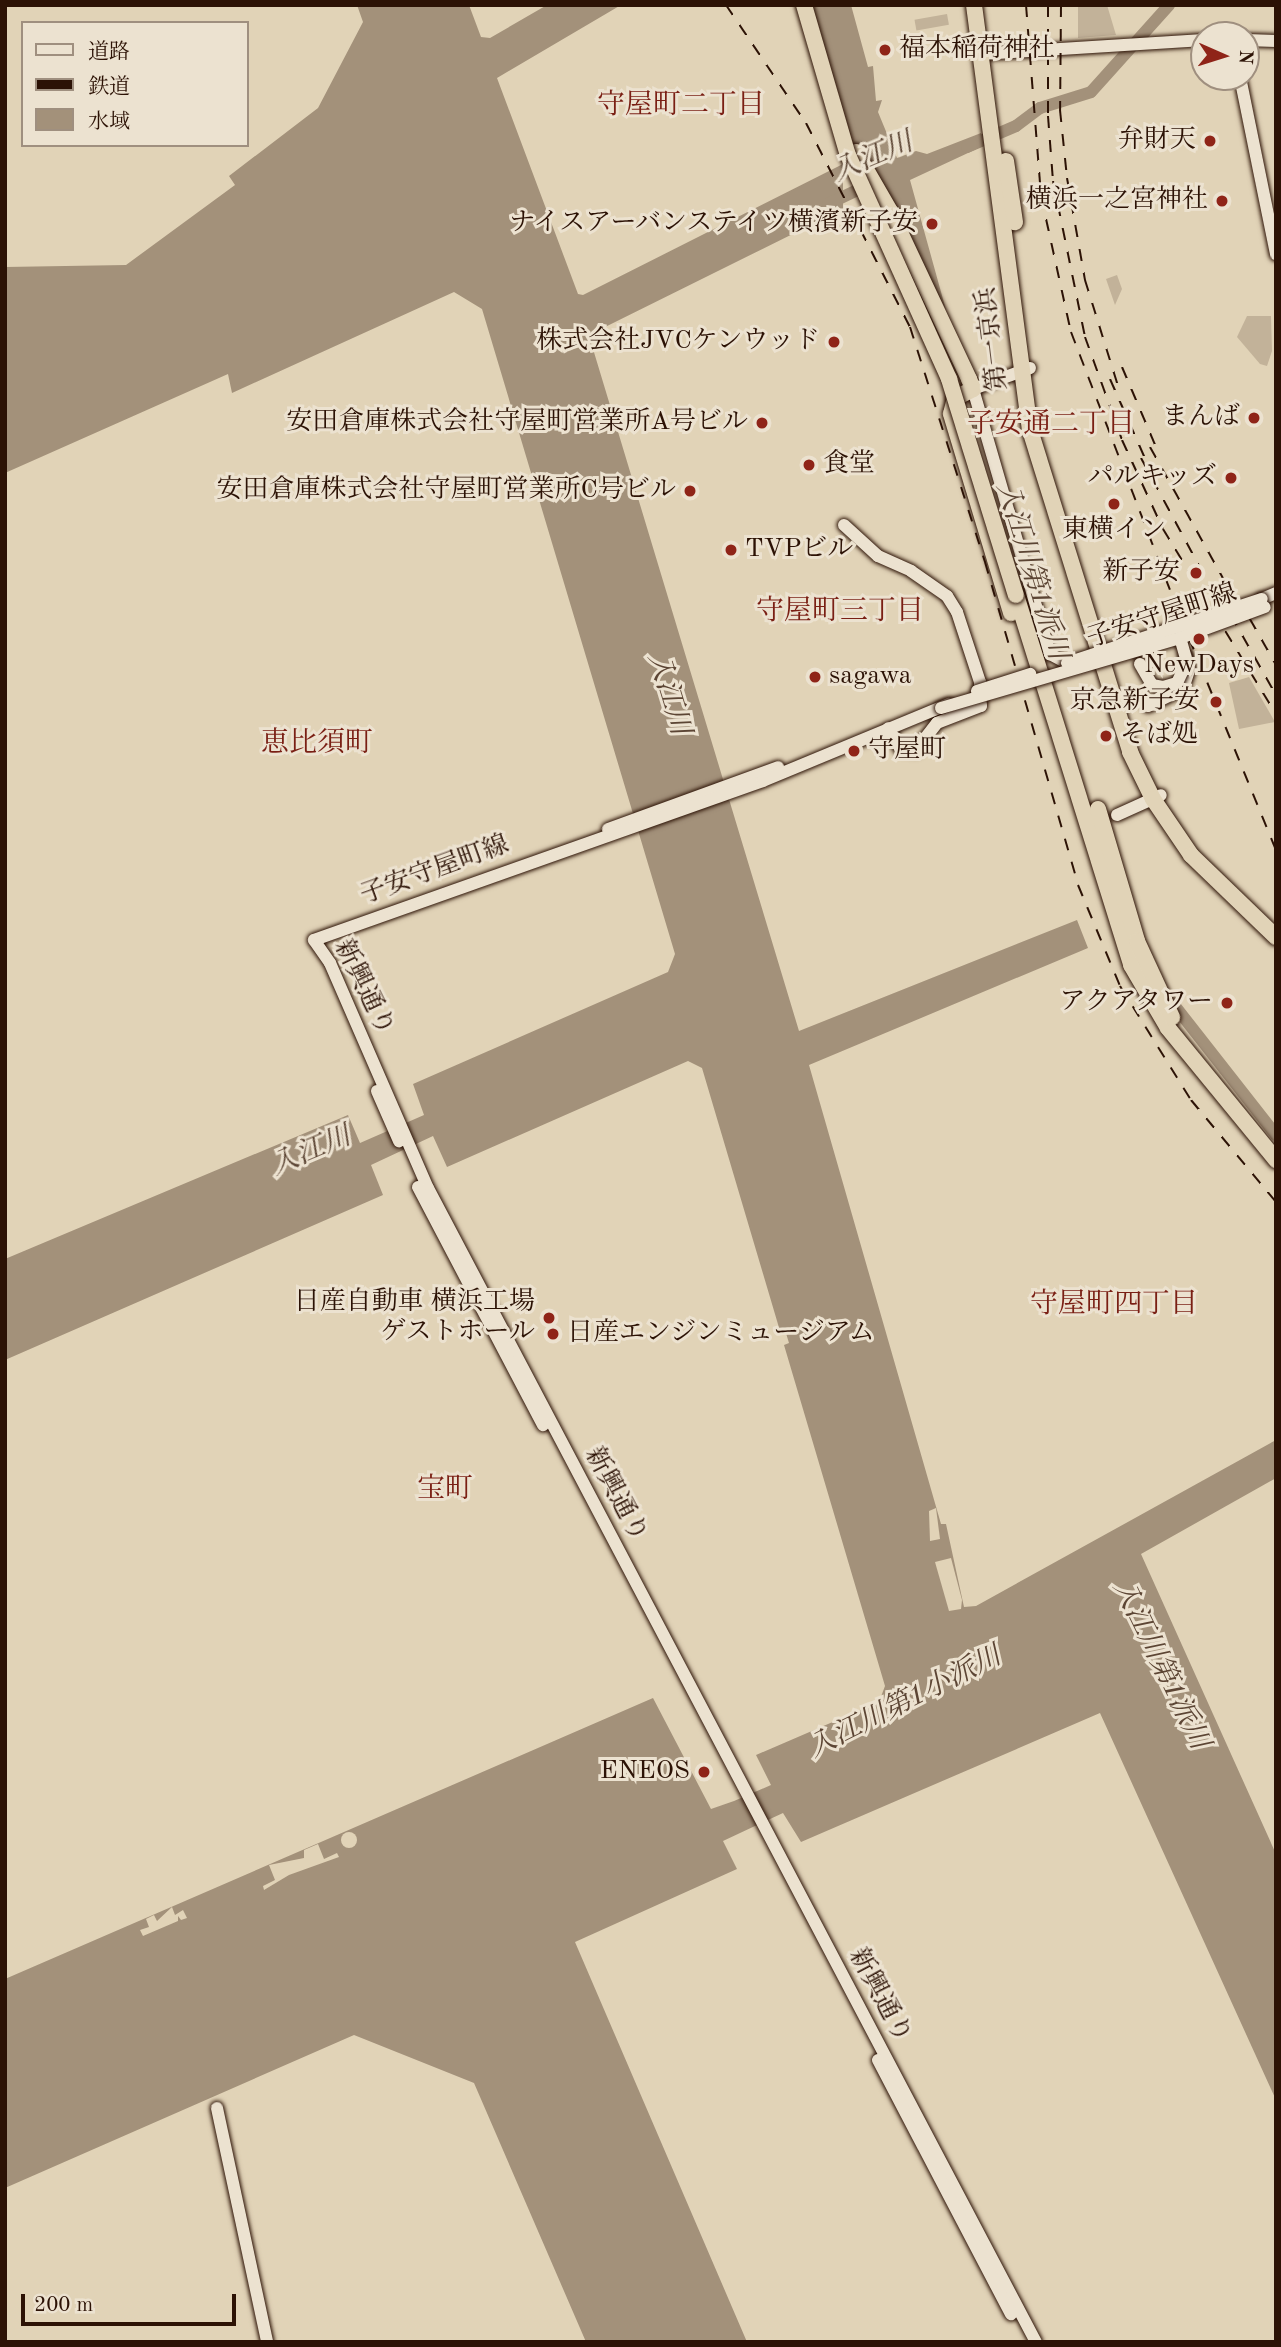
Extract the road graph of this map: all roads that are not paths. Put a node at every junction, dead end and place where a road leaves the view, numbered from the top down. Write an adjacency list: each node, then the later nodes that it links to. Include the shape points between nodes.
1 (804, 5): 10 (highway, bridge, via 848,155)
2 (813, 5): 8 (highway)
3 (974, 5): 6 (highway, 第一京浜)
4 (984, 5): 6 (highway, 第一京浜)
5 (1190, 40): 6 (street)
6 (986, 54): 11 (highway, 第一京浜)
7 (1243, 91): 9 (street)
8 (856, 152): 12 (highway, via 890,211); 32 (highway, via 958,377 1125,925 1147,977)
9 (1276, 254)
10 (930, 332): 18 (highway, bridge, via 1003,578); 22 (highway, bridge, via 969,438)
11 (1026, 369): 12 (street); 24 (highway, 第一京浜, via 1030,430 1127,743)
12 (971, 384): 17 (street, via 1050,654); 22 (highway, via 951,408 1020,640)
13 (844, 525): 23 (street, via 878,556 911,571 947,596 957,612 980,682 981,706 936,723 916,750 900,748)
14 (1276, 593): 15 (street, 子安守屋町線)
15 (1268, 603): 16 (street, 子安守屋町線, bridge); 17 (street, 子安守屋町線, bridge)
16 (1180, 638): 19 (street, 子安守屋町線, bridge); 20 (street, bridge, via 1186,657 1187,662 1177,683 1156,686 1140,670 1147,646 1163,640 1179,646 1186,656 1189,670 1183,689)
17 (1067, 663): 18 (street, 子安守屋町線)
18 (1044, 670): 21 (street, 子安守屋町線, bridge)
19 (1033, 683): 21 (street, 子安守屋町線, bridge); 31 (highway, via 1091,871)
20 (1148, 706)
21 (941, 708): 23 (street, 子安守屋町線)
22 (1050, 712): 31 (highway)
23 (888, 728): 30 (street, 子安守屋町線)
24 (1157, 797): 26 (street); 28 (highway, 第一京浜, via 1201,852); 29 (highway, 第一京浜, via 1191,855)
25 (1098, 809): 27 (highway)
26 (1117, 815): 27 (highway, via 1108,828)
27 (1108, 841): 32 (highway, via 1141,951)
28 (1276, 925)
29 (1276, 937)
30 (314, 940): 35 (street, 新興通り, via 450,1249)
31 (1123, 946): 34 (highway, via 1168,1028)
32 (1175, 1023): 33 (highway)
33 (1276, 1147)
34 (1276, 1160)
35 (760, 1828): 38 (street, 新興通り); 39 (street, 新興通り)
36 (217, 2108): 37 (street)
37 (267, 2342)
38 (1026, 2342)
39 (1036, 2342)

